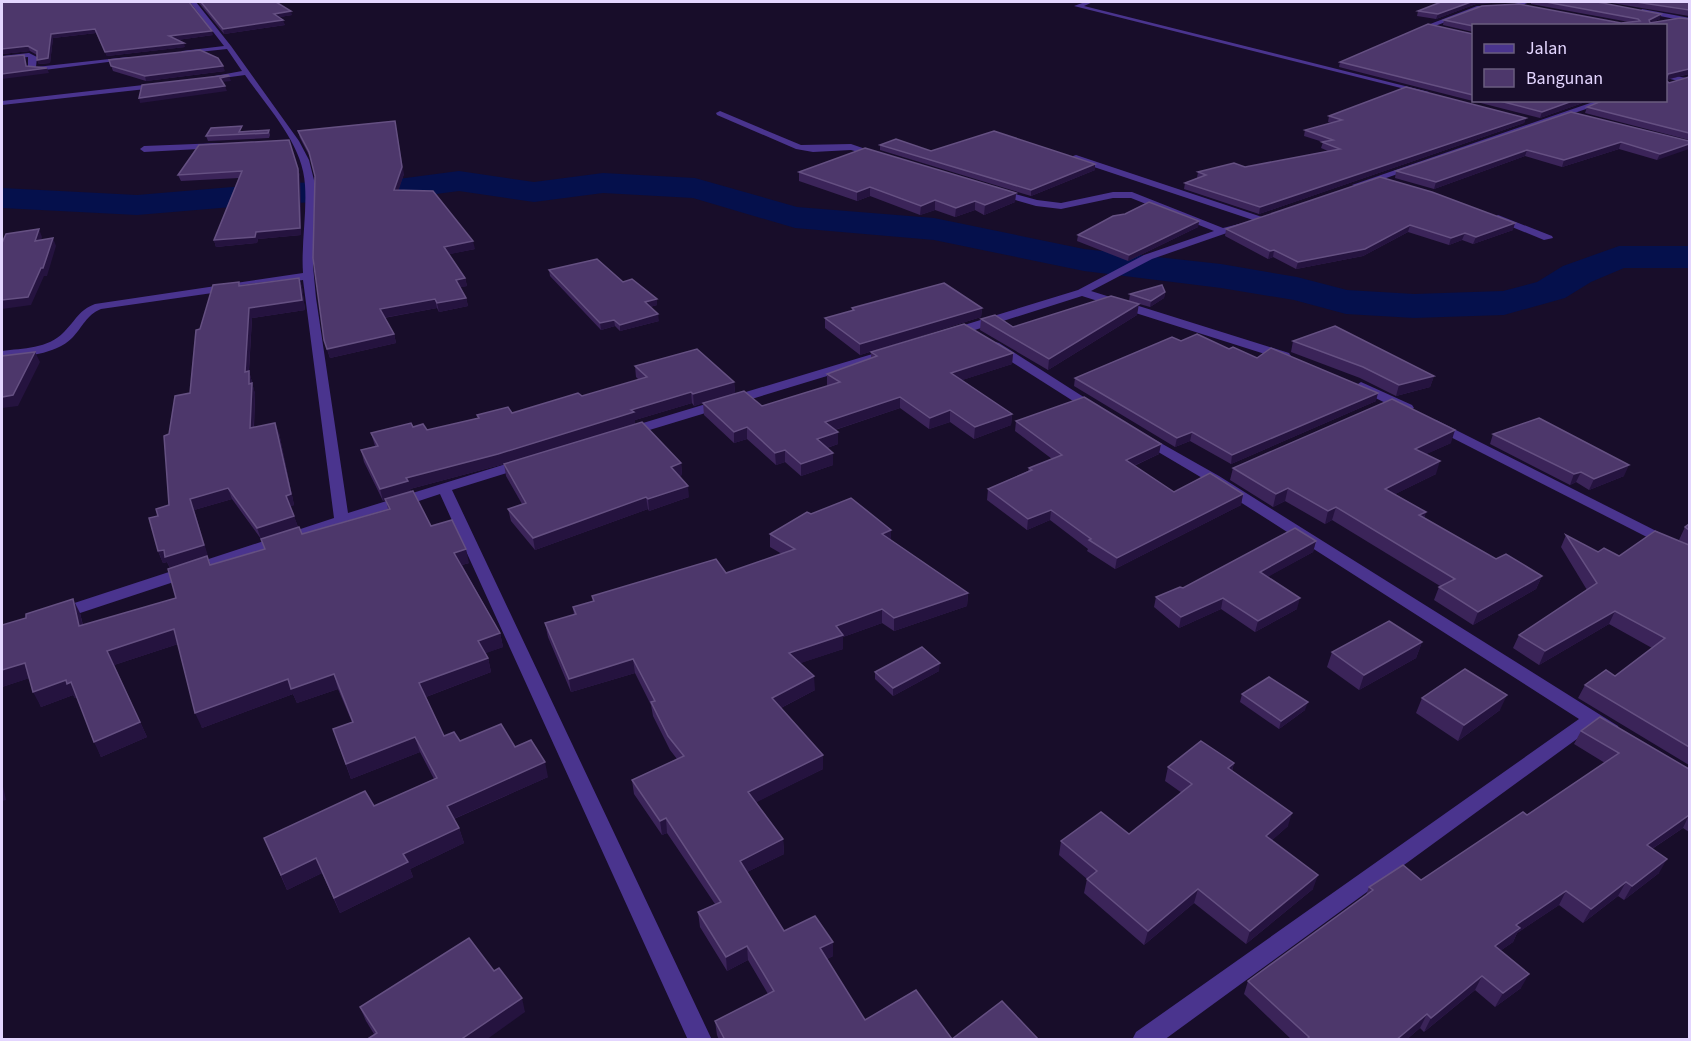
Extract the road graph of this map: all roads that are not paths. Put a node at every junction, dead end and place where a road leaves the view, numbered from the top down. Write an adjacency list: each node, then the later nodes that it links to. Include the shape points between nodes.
1 (193, 2): 9 (street)
2 (1090, 2): 19 (street, via 1077,6)
3 (1528, 4): 8 (street, via 1479,7 1428,26)
4 (1632, 9): 5 (street)
5 (1675, 17): 6 (street); 7 (street)
6 (1689, 20)
7 (1660, 23)
8 (1472, 36)
9 (229, 47): 10 (street); 13 (street)
10 (170, 54)
11 (2, 58): 12 (street, via 32,56 32,69)
12 (135, 58)
13 (247, 73): 16 (street); 27 (street)
14 (1667, 76): 15 (street)
15 (1686, 79): 18 (street)
16 (200, 80)
17 (165, 84): 21 (street)
18 (1667, 84)
19 (1436, 95)
20 (1602, 102): 23 (street)
21 (2, 103)
22 (720, 113): 32 (street, via 799,147 851,147)
23 (1569, 114): 25 (street); 26 (street)
24 (1523, 118): 26 (street)
25 (1591, 119)
26 (1541, 123): 33 (street)
27 (295, 141): 28 (street); 42 (street, via 309,170)
28 (283, 142)
29 (225, 145): 30 (street)
30 (144, 149)
31 (1062, 154): 39 (street)
32 (888, 158)
33 (1376, 178): 34 (street); 35 (street)
34 (1395, 183)
35 (1344, 189)
36 (989, 190): 40 (street, via 1061,206 1132,195)
37 (1490, 214): 41 (street)
38 (1269, 215): 39 (street)
39 (1259, 219): 40 (street)
40 (1223, 231): 43 (street, via 1148,257)
41 (1548, 238)
42 (308, 276): 47 (street, via 99,306 82,313 61,341 37,350); 59 (street)
43 (1082, 292): 44 (street); 48 (street)
44 (967, 329): 45 (street); 52 (street)
45 (933, 339)
46 (899, 350): 54 (street)
47 (2, 355)
48 (1294, 359)
49 (1345, 379): 50 (street)
50 (1393, 401): 51 (street); 60 (street)
51 (1372, 410)
52 (1109, 417)
53 (1128, 428): 57 (street)
54 (615, 436)
55 (535, 460): 58 (street)
56 (1235, 470): 57 (street)
57 (1214, 479): 62 (street)
58 (444, 488): 59 (street); 64 (street)
59 (342, 520): 61 (street)
60 (1689, 554)
61 (44, 618)
62 (1592, 719): 63 (street); 65 (street)
63 (1621, 737)
64 (700, 1040)
65 (1144, 1040)

